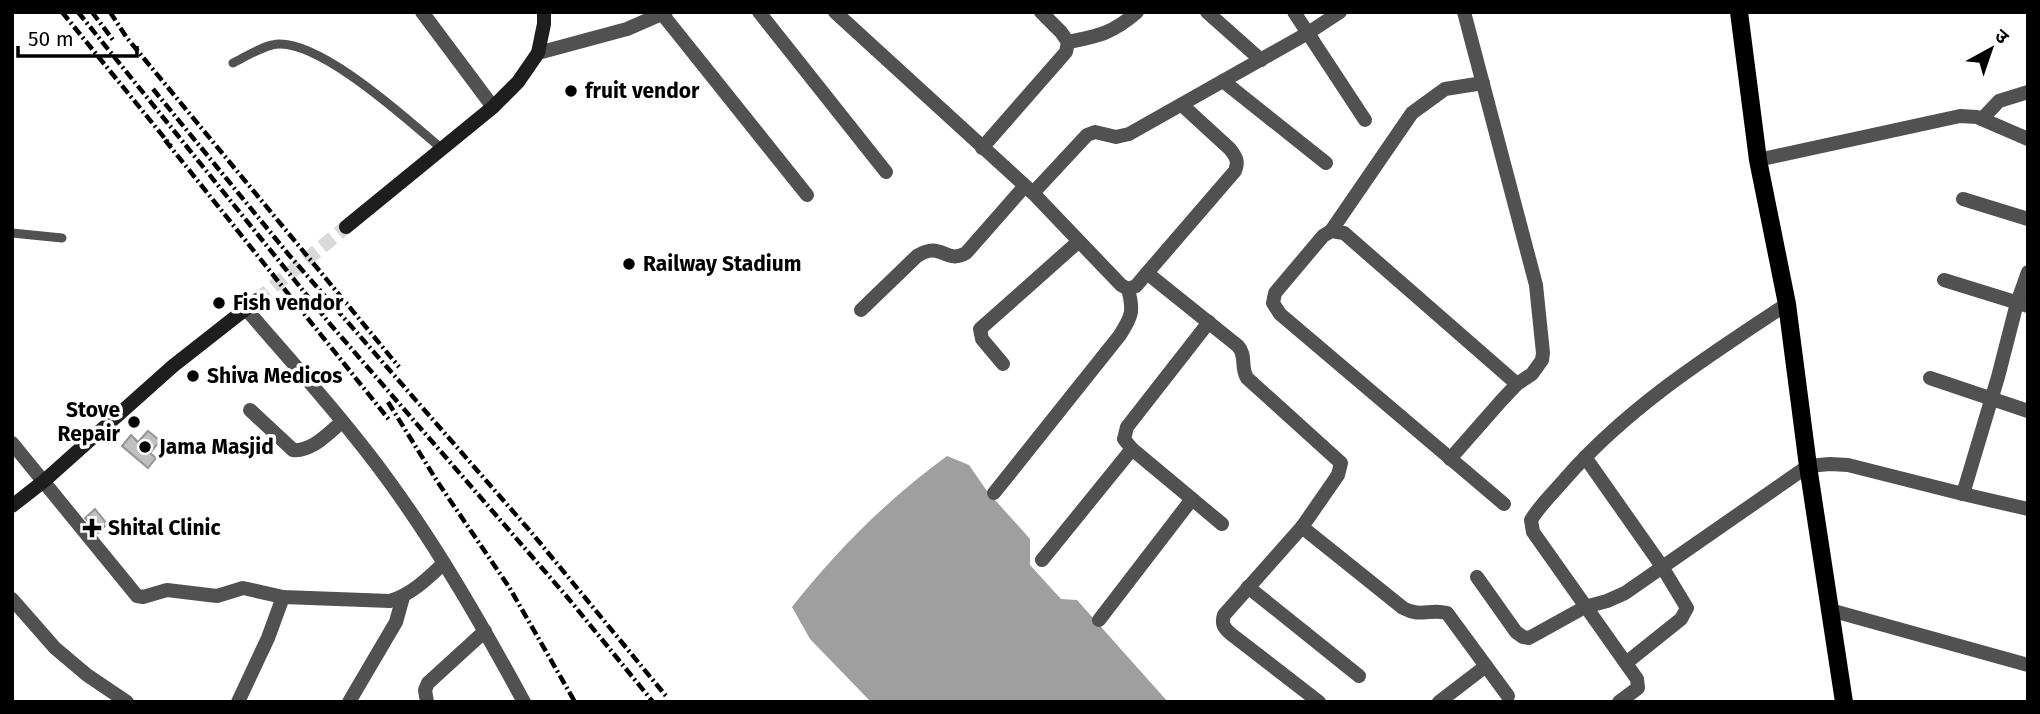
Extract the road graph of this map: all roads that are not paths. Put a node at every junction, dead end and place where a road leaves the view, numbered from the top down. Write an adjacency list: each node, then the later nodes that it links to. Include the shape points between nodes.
1 (422, 12): 22 (street)
2 (544, 12): 15 (street)
3 (759, 12): 30 (street)
4 (1041, 12): 14 (street)
5 (1137, 12): 14 (street, via 1118,29)
6 (1207, 12): 16 (street)
7 (1294, 12): 13 (street)
8 (1340, 12): 13 (street)
9 (1464, 12): 19 (street)
10 (1739, 12): 28 (main road)
11 (837, 13): 26 (street)
12 (664, 14): 15 (street); 32 (street)
13 (1308, 33): 16 (street); 24 (street)
14 (1068, 42): 26 (street, via 1066,52)
15 (538, 53): 22 (street, via 519,82)
16 (1261, 60): 18 (street)
17 (233, 63): 27 (lane, via 273,44 296,46 353,78)
18 (1223, 81): 21 (street); 29 (street)
19 (1483, 83): 36 (street, via 1445,89 1412,113); 50 (street, via 1536,285 1542,360)
20 (2028, 92): 23 (street, via 1998,101)
21 (1182, 105): 31 (street, via 1129,134 1087,135); 41 (street, via 1230,149 1238,164)
22 (493, 107): 27 (street)
23 (1982, 119): 25 (street); 28 (street, via 1960,116)
24 (1365, 120)
25 (2028, 139)
26 (982, 148): 31 (street)
27 (442, 149): 35 (street)
28 (1758, 160): 44 (main road)
29 (1326, 163)
30 (886, 172)
31 (1029, 190): 39 (street); 46 (street, via 966,253 952,257 927,250)
32 (807, 195)
33 (1963, 199): 34 (street)
34 (2028, 219)
35 (346, 227)
36 (1331, 231): 50 (street, via 1344,233); 58 (street, via 1275,293 1273,303 1280,314)
37 (12, 233): 38 (lane)
38 (62, 238)
39 (1078, 242): 43 (street); 48 (street, via 980,329 982,339)
40 (2028, 272): 45 (street)
41 (1147, 273): 43 (street); 47 (street)
42 (1944, 280): 45 (street)
43 (1128, 289): 61 (street, via 1131,319)
44 (1787, 304): 57 (street, via 1684,372); 59 (main road)
45 (2022, 305): 51 (street)
46 (861, 310)
47 (1209, 322): 56 (street, via 1127,426 1124,439); 68 (street, via 1242,351 1247,378 1340,460 1338,475)
48 (1003, 364)
49 (1930, 377): 51 (street)
50 (1517, 384): 58 (street)
51 (1992, 397): 53 (street); 62 (street)
52 (250, 410): 54 (street, via 292,450 309,447)
53 (2028, 411)
54 (342, 422): 60 (street, via 251,304 173,366); 70 (street, via 391,484)
55 (12, 443): 60 (street)
56 (1132, 449): 63 (street); 69 (street)
57 (1585, 457): 71 (street); 77 (street, via 1531,520 1538,539)
58 (1450, 459): 64 (street)
59 (1808, 466): 62 (street, via 1848,465); 71 (street); 78 (main road)
60 (44, 481): 65 (street); 74 (street, via 137,596 167,590 217,596 243,588)
61 (994, 493)
62 (1963, 494): 66 (street)
63 (1192, 499): 67 (street); 79 (street)
64 (1504, 504)
65 (12, 506)
66 (2028, 509)
67 (1222, 524)
68 (1302, 527): 73 (street); 83 (street, via 1403,608 1417,614 1447,613)
69 (1042, 560)
70 (444, 564): 75 (street); 80 (street)
71 (1661, 565): 77 (street, via 1625,593); 81 (street, via 1687,612)
72 (1477, 577): 77 (street, via 1523,637 1536,635)
73 (1248, 587): 84 (street); 91 (street, via 1224,615 1223,625)
74 (283, 597): 75 (street, via 390,601); 88 (street)
75 (403, 597): 89 (street, via 396,622)
76 (12, 599): 87 (street, via 55,648)
77 (1585, 607): 81 (street)
78 (1830, 610): 82 (street); 94 (main road)
79 (1099, 620)
80 (485, 631): 86 (street, via 428,683); 90 (street)
81 (1626, 663): 93 (street, via 1638,685)
82 (2028, 664)
83 (1486, 666): 85 (street); 92 (street)
84 (1359, 676)
85 (1508, 696)
86 (426, 700)
87 (127, 702)
88 (238, 702)
89 (349, 702)
90 (524, 702)
91 (1319, 702)
92 (1439, 702)
93 (1619, 702)
94 (1844, 702)

